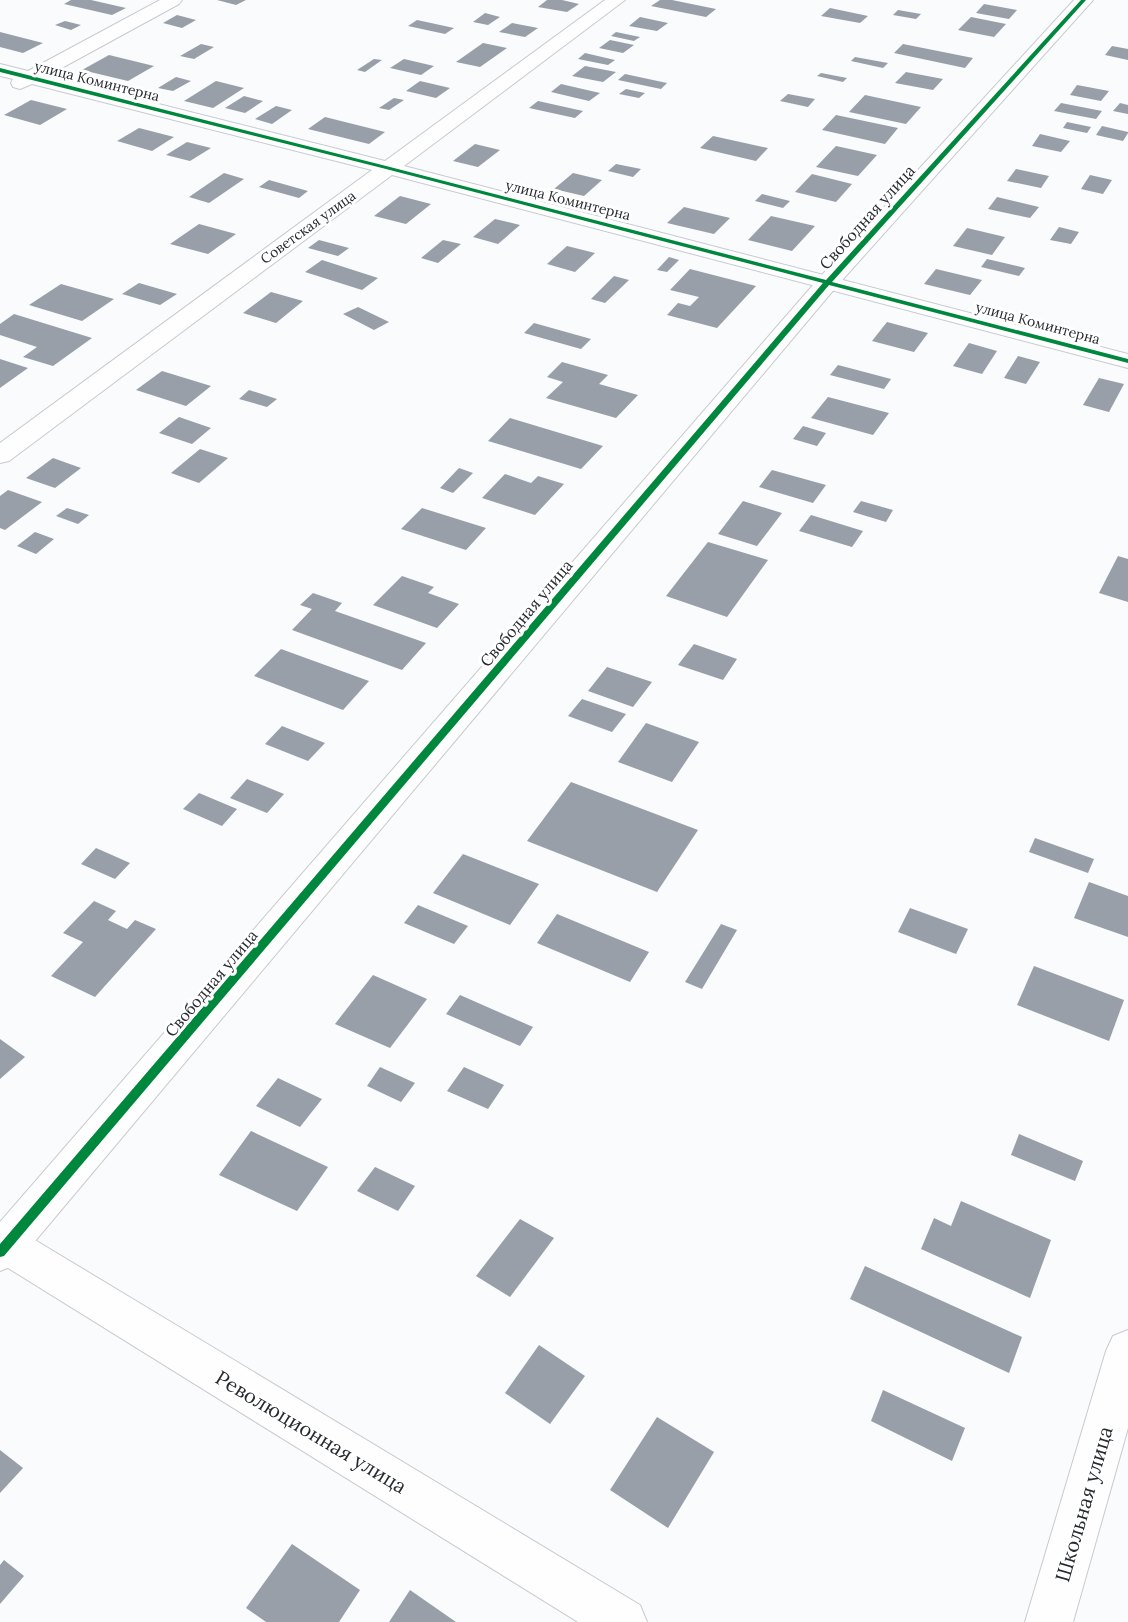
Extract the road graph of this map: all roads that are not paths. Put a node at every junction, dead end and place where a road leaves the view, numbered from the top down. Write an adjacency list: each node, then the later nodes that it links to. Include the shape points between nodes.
1 (173, 0): 5 (street)
2 (616, 0): 7 (street, Советская улица)
3 (1084, 0): 8 (street, Свободная улица)
4 (0, 70): 5 (street, улица Коминтерна)
5 (29, 78): 6 (street); 7 (street, улица Коминтерна)
6 (0, 93)
7 (388, 168): 8 (street, улица Коминтерна); 10 (street, Советская улица)
8 (828, 282): 9 (street, улица Коминтерна); 11 (street, Свободная улица)
9 (1128, 361)
10 (0, 454)
11 (2, 1247): 13 (street, Революционная улица)
12 (1128, 1351): 14 (street, Школьная улица)
13 (623, 1622)
14 (1049, 1622)

